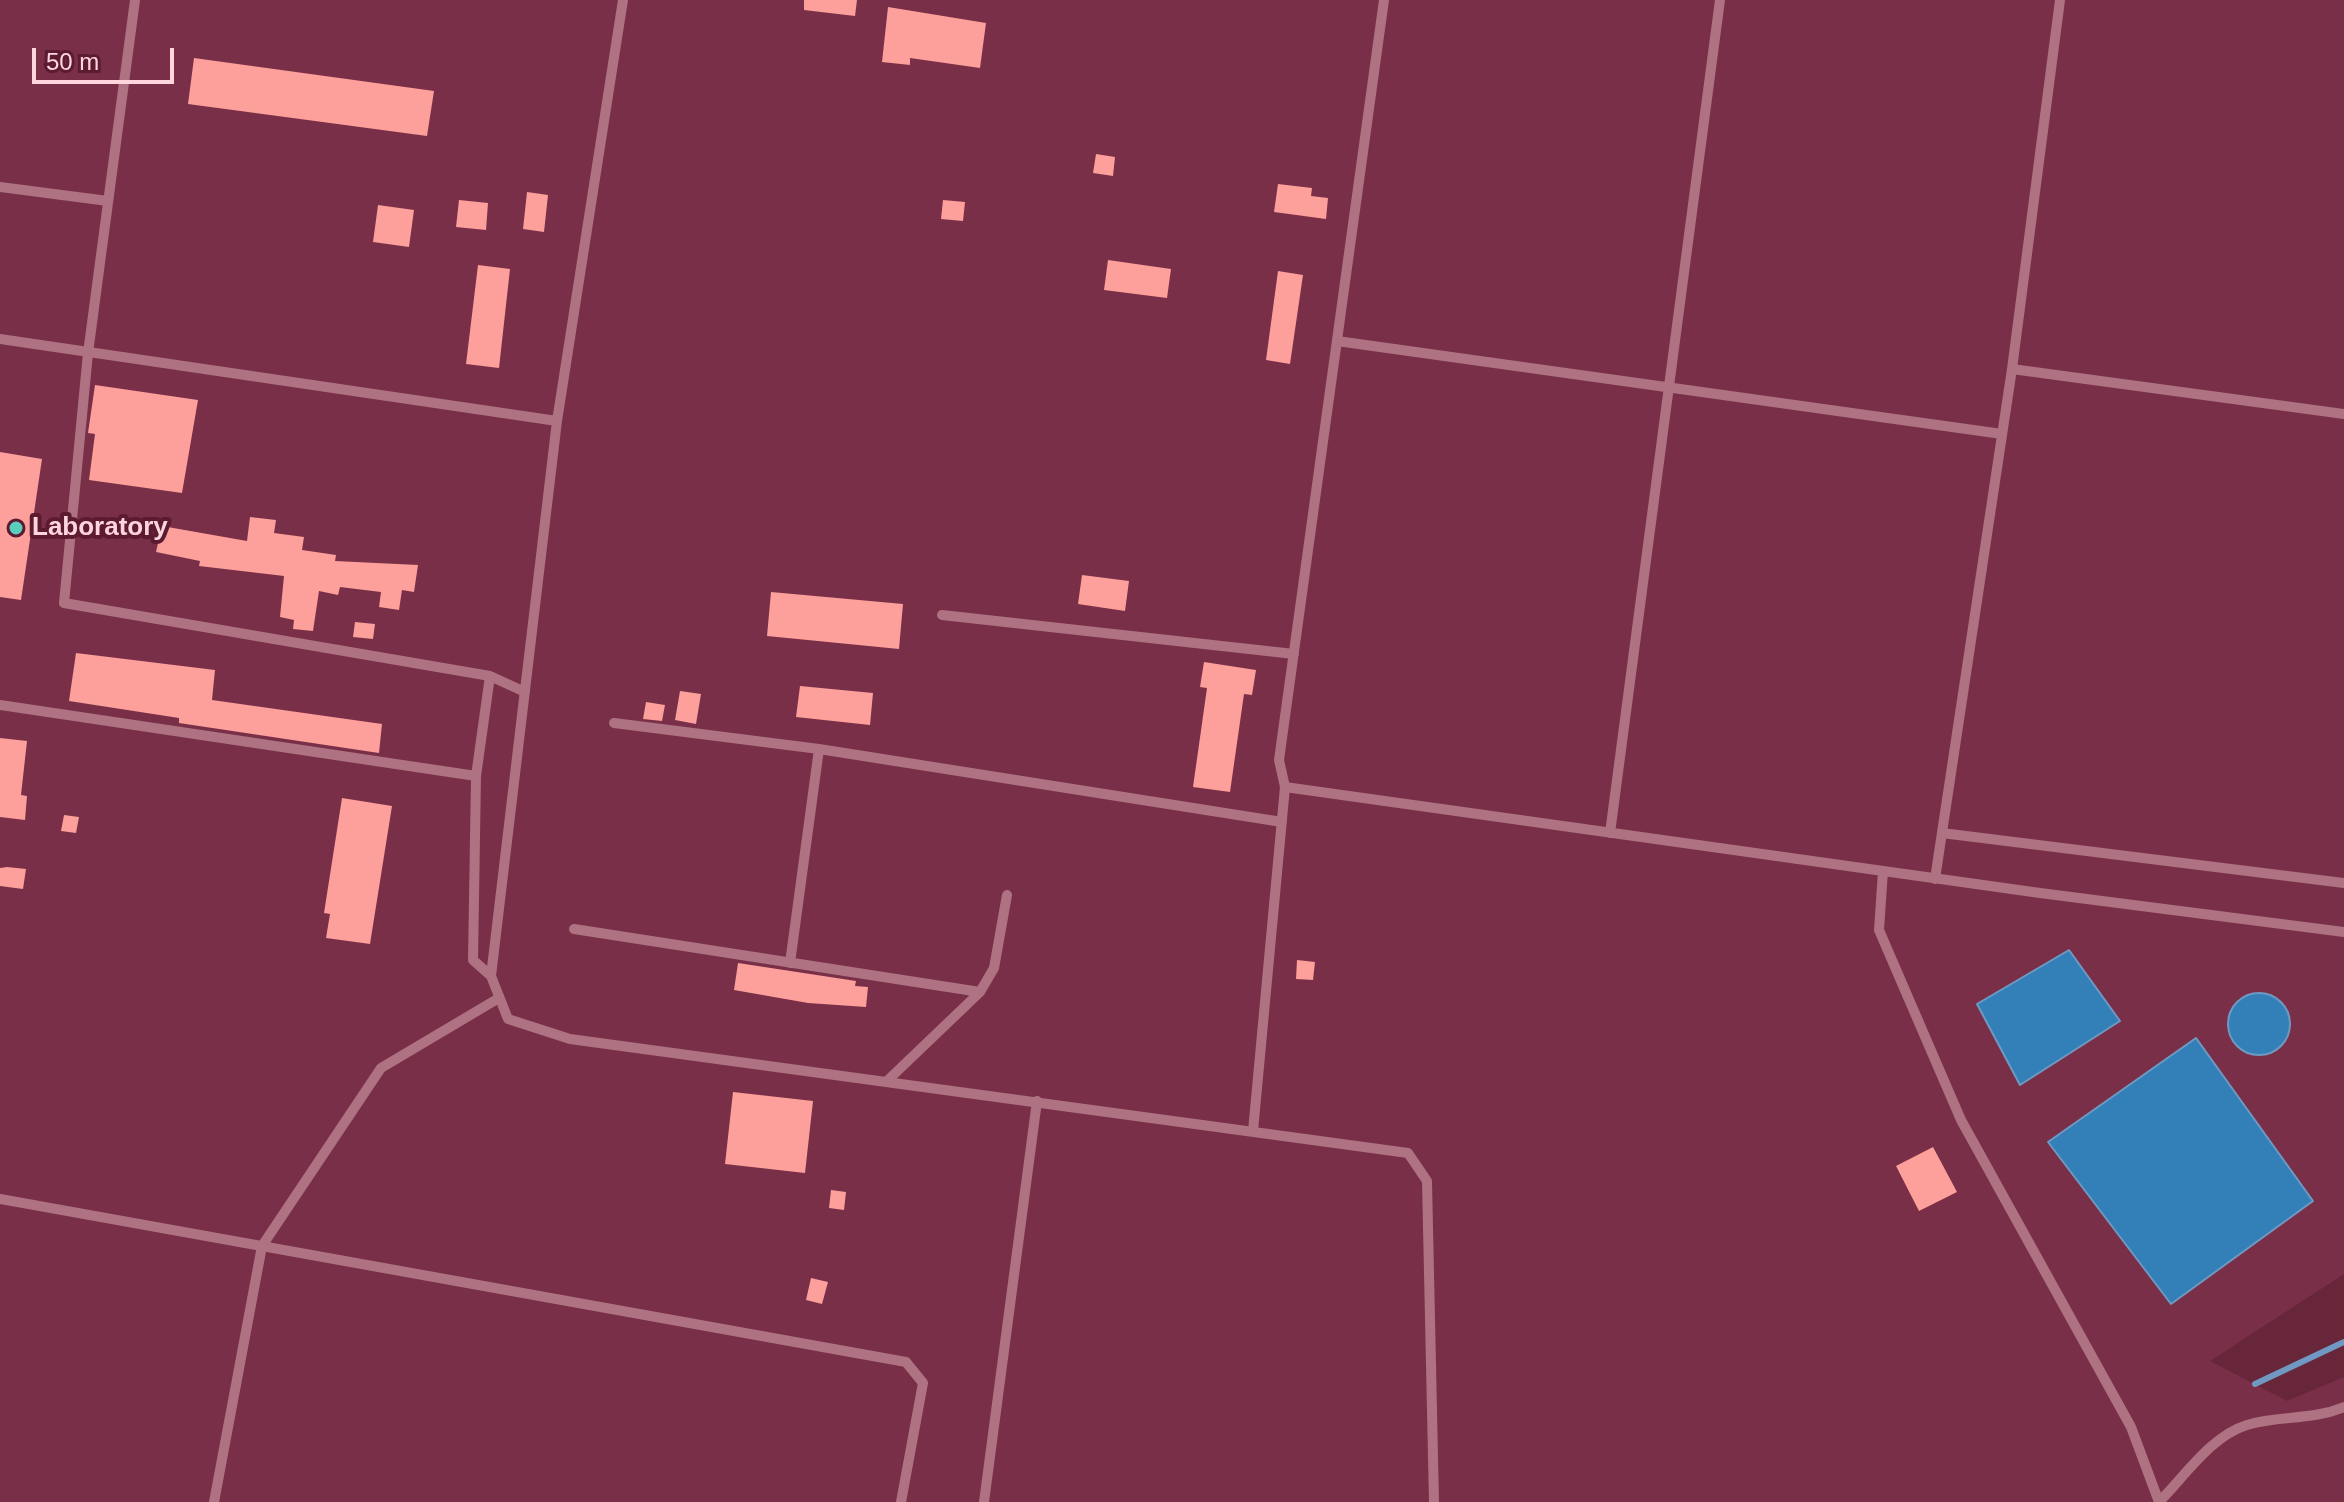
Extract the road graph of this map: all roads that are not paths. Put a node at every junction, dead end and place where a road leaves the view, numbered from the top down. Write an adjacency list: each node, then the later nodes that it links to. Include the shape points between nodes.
1 (135, 0): 7 (lane)
2 (623, 0): 14 (lane)
3 (1384, 0): 9 (lane)
4 (1720, 0): 12 (lane)
5 (2060, 0): 11 (lane)
6 (0, 187): 7 (lane)
7 (108, 201): 10 (lane)
8 (0, 339): 10 (lane)
9 (1337, 341): 12 (lane); 17 (lane)
10 (88, 353): 14 (lane); 18 (lane, via 64,603)
11 (2012, 369): 13 (lane); 15 (lane)
12 (1669, 388): 15 (lane); 26 (lane)
13 (2344, 414)
14 (557, 421): 19 (lane)
15 (2002, 434): 27 (lane)
16 (942, 615): 17 (lane)
17 (1294, 654): 24 (lane, via 1279,760)
18 (490, 676): 19 (lane); 23 (lane)
19 (525, 692): 35 (lane)
20 (0, 705): 23 (lane)
21 (614, 723): 22 (lane)
22 (819, 749): 25 (lane); 34 (lane)
23 (476, 776): 35 (lane, via 473,960)
24 (1285, 787): 25 (lane); 26 (lane)
25 (1282, 822): 40 (lane)
26 (1610, 833): 28 (lane)
27 (1942, 833): 29 (lane); 30 (lane)
28 (1883, 871): 29 (lane); 48 (lane, via 1879,930 1961,1120 2131,1427)
29 (1935, 879): 33 (lane)
30 (2344, 883)
31 (1007, 895): 36 (lane, via 994,968)
32 (574, 929): 34 (lane)
33 (2344, 932)
34 (790, 963): 36 (lane)
35 (491, 976): 37 (lane)
36 (980, 992): 38 (lane)
37 (499, 998): 38 (lane, via 508,1019 570,1039); 42 (lane, via 381,1068)
38 (887, 1081): 39 (lane)
39 (1037, 1101): 40 (lane); 46 (lane)
40 (1253, 1131): 47 (lane, via 1408,1153 1427,1181)
41 (0, 1199): 42 (lane)
42 (262, 1246): 44 (lane); 45 (lane, via 906,1362 923,1383)
43 (2344, 1407): 48 (lane, via 2320,1417 2249,1424 2222,1436)
44 (214, 1502)
45 (901, 1502)
46 (984, 1502)
47 (1434, 1502)
48 (2159, 1502)

